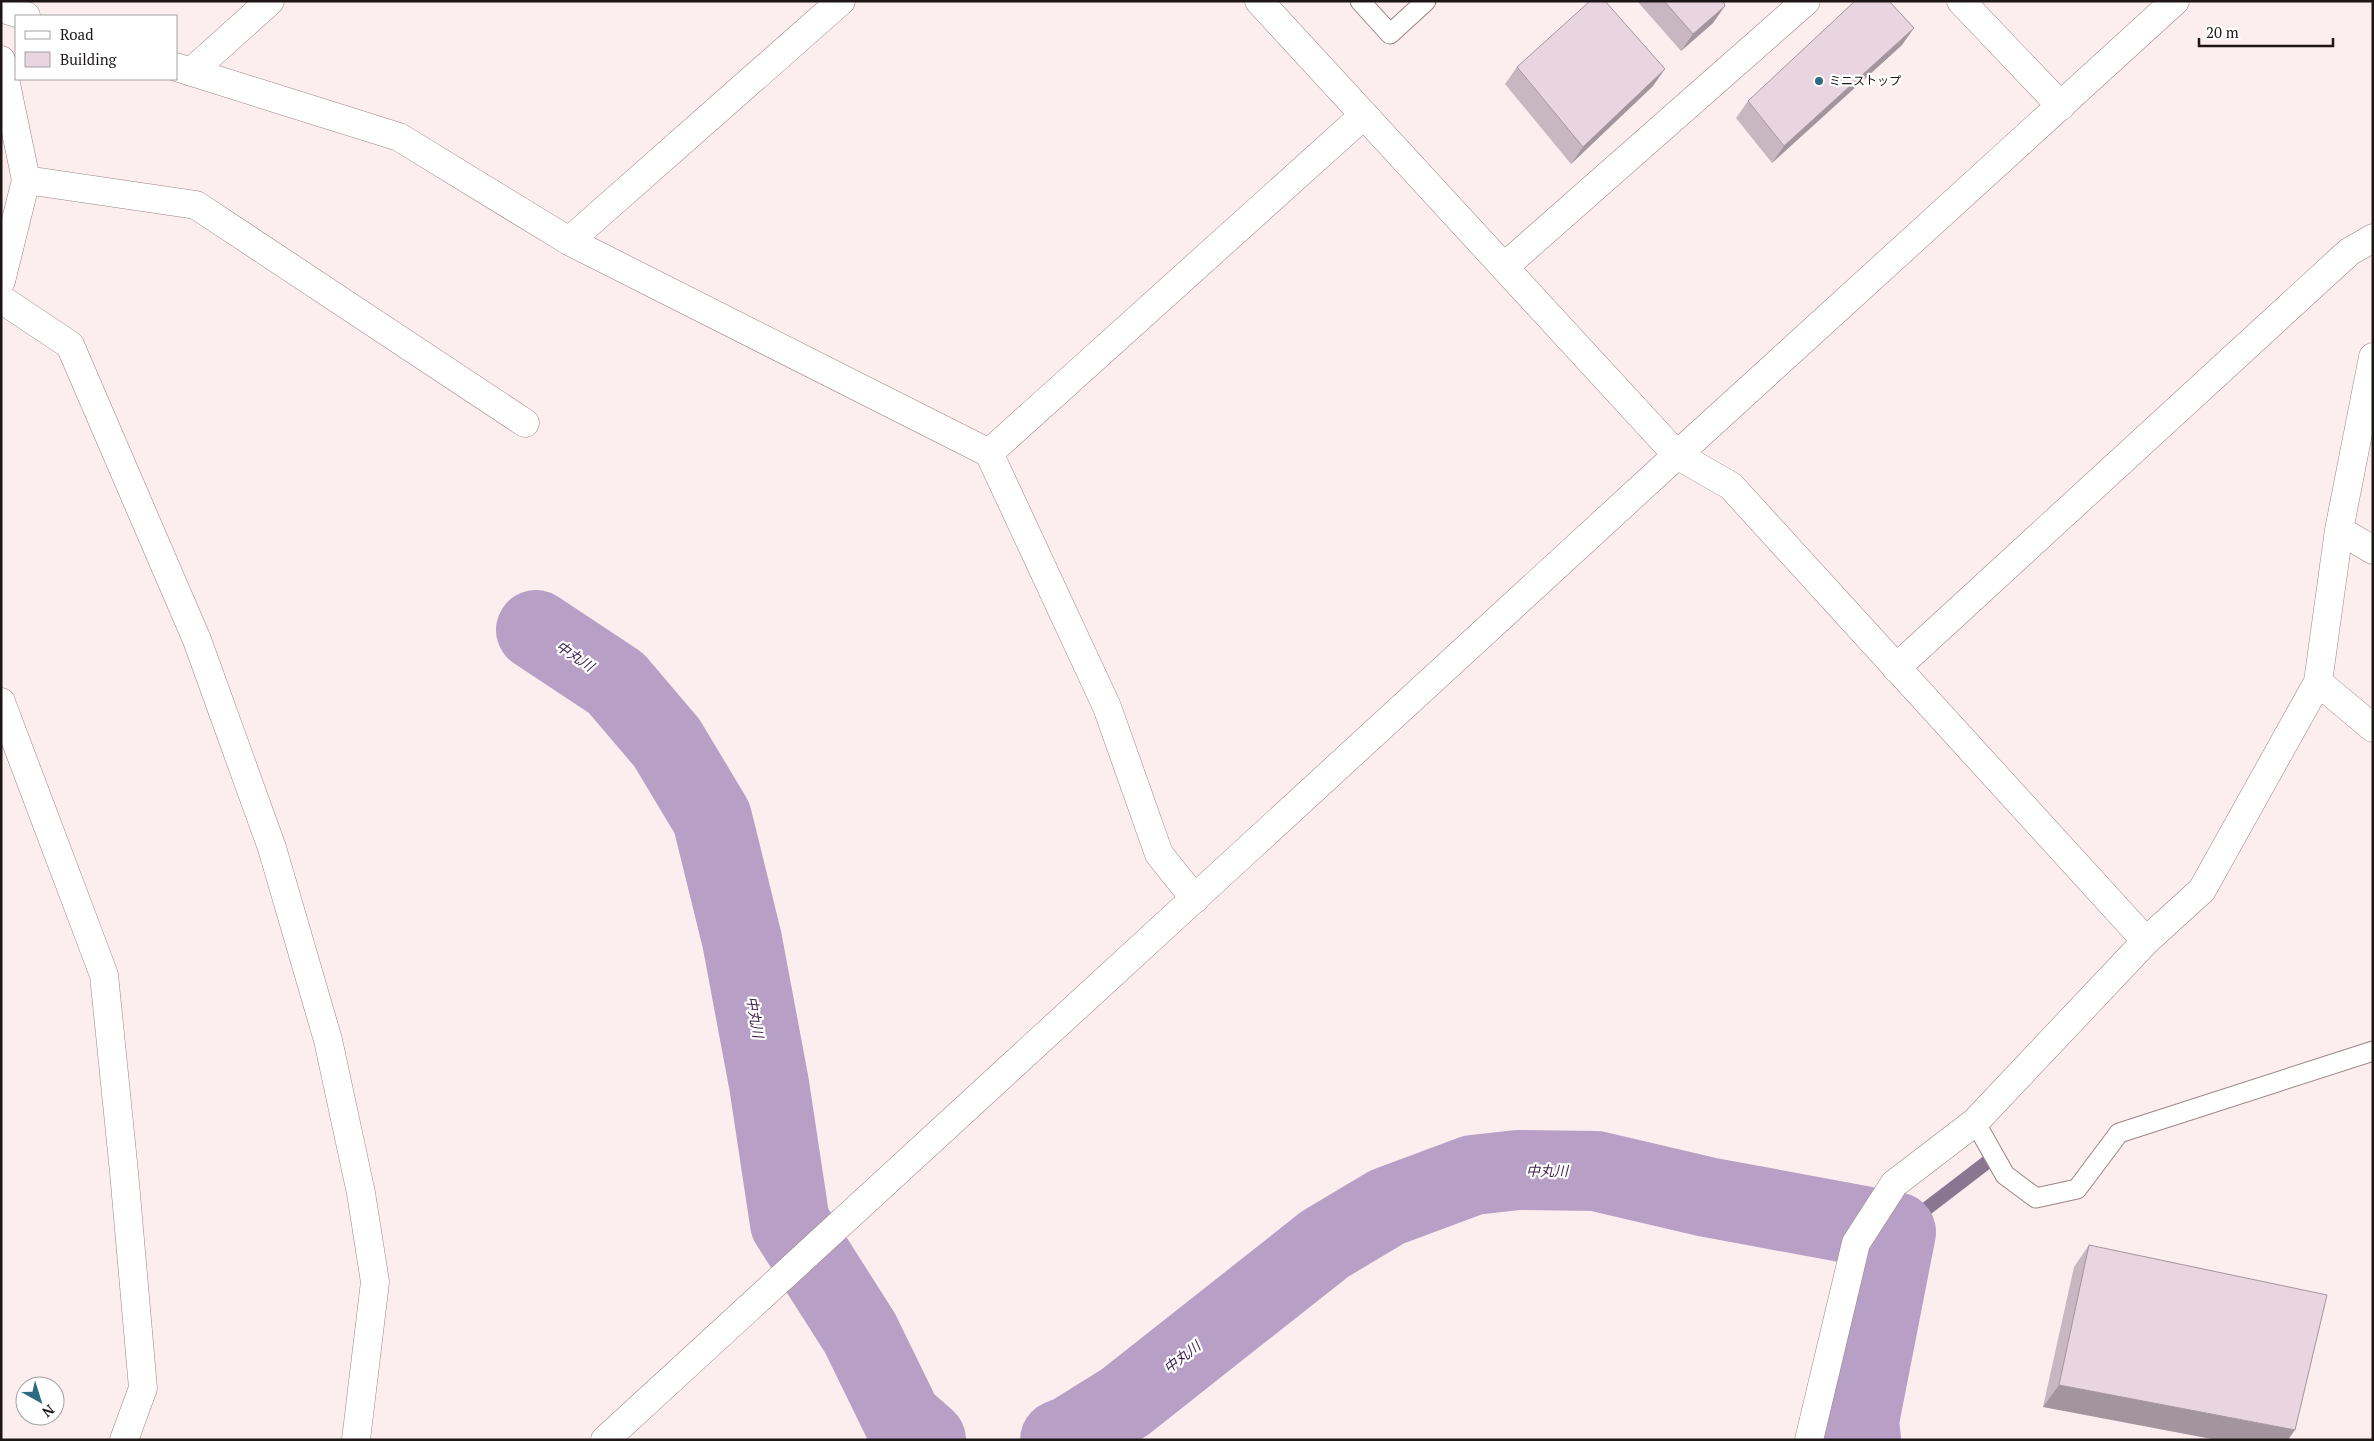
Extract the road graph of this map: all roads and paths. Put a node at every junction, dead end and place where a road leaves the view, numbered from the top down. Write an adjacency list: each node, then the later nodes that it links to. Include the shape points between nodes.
1 (270, 1): 12 (street)
2 (841, 1): 17 (street)
3 (1259, 1): 14 (street)
4 (1360, 1): 5 (lane, via 1390,34)
5 (1426, 1)
6 (1806, 1): 18 (street)
7 (1961, 1): 13 (street)
8 (2175, 1): 13 (street)
9 (1, 8): 10 (street)
10 (23, 15)
11 (1, 60): 15 (street)
12 (184, 69): 17 (street, via 399,137)
13 (2061, 106): 24 (street)
14 (1364, 115): 18 (street); 23 (street)
15 (26, 180): 19 (street); 22 (street, via 196,205)
16 (2373, 238): 27 (street, via 2349,252)
17 (569, 241): 23 (street)
18 (1504, 267): 24 (street)
19 (1, 281)
20 (1, 299): 36 (street, via 70,345 197,640 272,848 328,1040 361,1192 375,1282)
21 (2373, 356): 25 (street)
22 (525, 423)
23 (989, 453): 31 (street, via 1107,707 1159,854)
24 (1677, 454): 27 (street, via 1731,486); 31 (street)
25 (2339, 530): 26 (street); 28 (street)
26 (2373, 550)
27 (1896, 668): 32 (street)
28 (2318, 682): 30 (street); 32 (street, via 2202,890)
29 (1, 702): 35 (street, via 104,975 143,1388)
30 (2373, 728)
31 (1195, 899): 37 (street)
32 (2146, 941): 34 (street)
33 (2373, 1051): 34 (lane, via 2119,1133 2077,1189 2036,1198 2005,1175)
34 (1975, 1122): 38 (street, via 1894,1184 1856,1243)
35 (124, 1440)
36 (356, 1440)
37 (605, 1440)
38 (1809, 1440)

